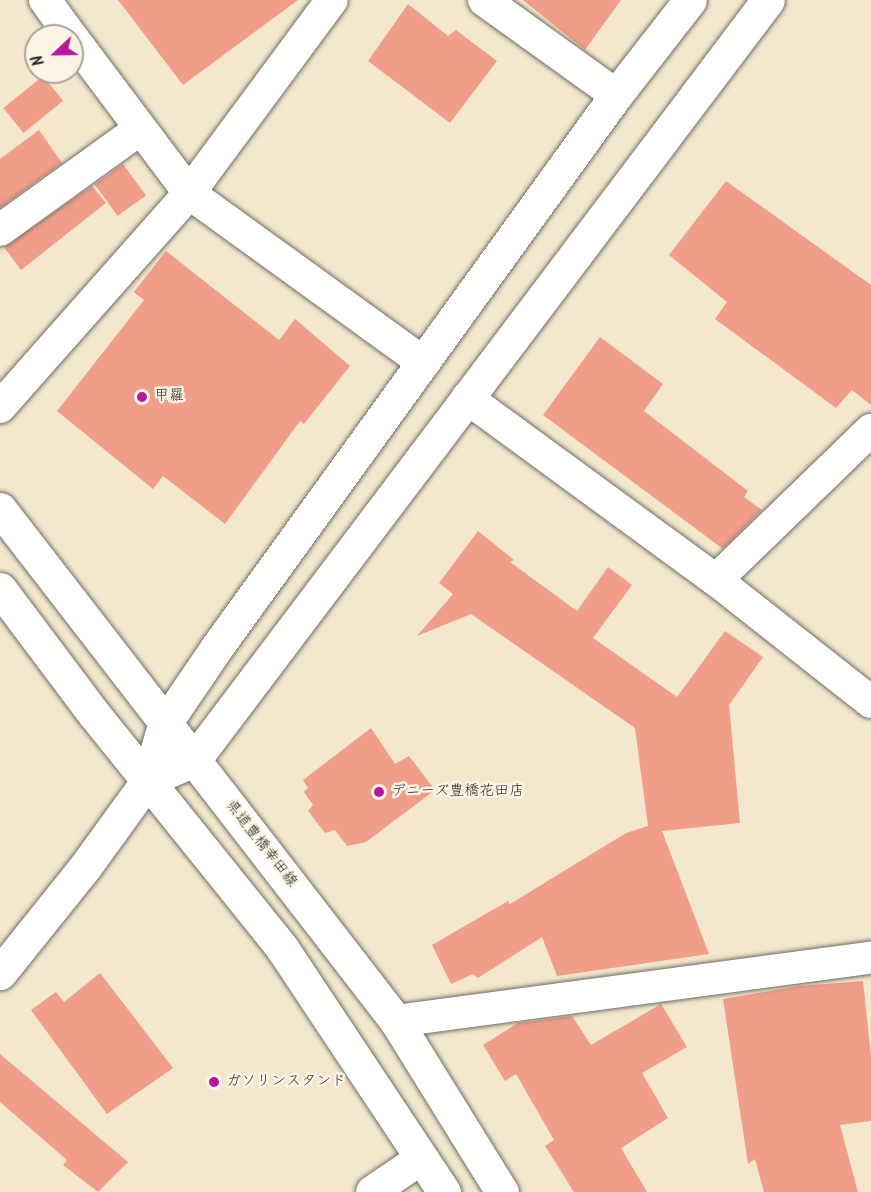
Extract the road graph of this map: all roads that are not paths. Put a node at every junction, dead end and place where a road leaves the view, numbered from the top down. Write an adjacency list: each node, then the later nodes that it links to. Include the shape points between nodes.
1 (45, 0): 6 (street)
2 (332, 0): 10 (street)
3 (484, 0): 8 (street)
4 (690, 0): 8 (street)
5 (768, 0): 13 (street)
6 (63, 24)
7 (84, 53): 9 (street)
8 (616, 95): 12 (street)
9 (140, 129): 10 (street); 11 (street)
10 (189, 193): 12 (street); 14 (street)
11 (0, 230)
12 (424, 363): 20 (street)
13 (467, 398): 17 (street); 21 (street)
14 (0, 407)
15 (871, 430): 17 (street)
16 (0, 509): 20 (street, 県道豊橋幸田線)
17 (716, 580): 19 (street)
18 (0, 589): 22 (street)
19 (871, 702)
20 (164, 725): 21 (street, 県道豊橋幸田線); 22 (street)
21 (194, 760): 22 (street); 25 (street, 県道豊橋幸田線)
22 (148, 780): 24 (street); 26 (street, via 282,948)
23 (871, 958): 25 (street)
24 (0, 973)
25 (396, 1021): 29 (street, 県道豊橋幸田線)
26 (422, 1158): 27 (street); 28 (street)
27 (372, 1192)
28 (444, 1192)
29 (502, 1192)

